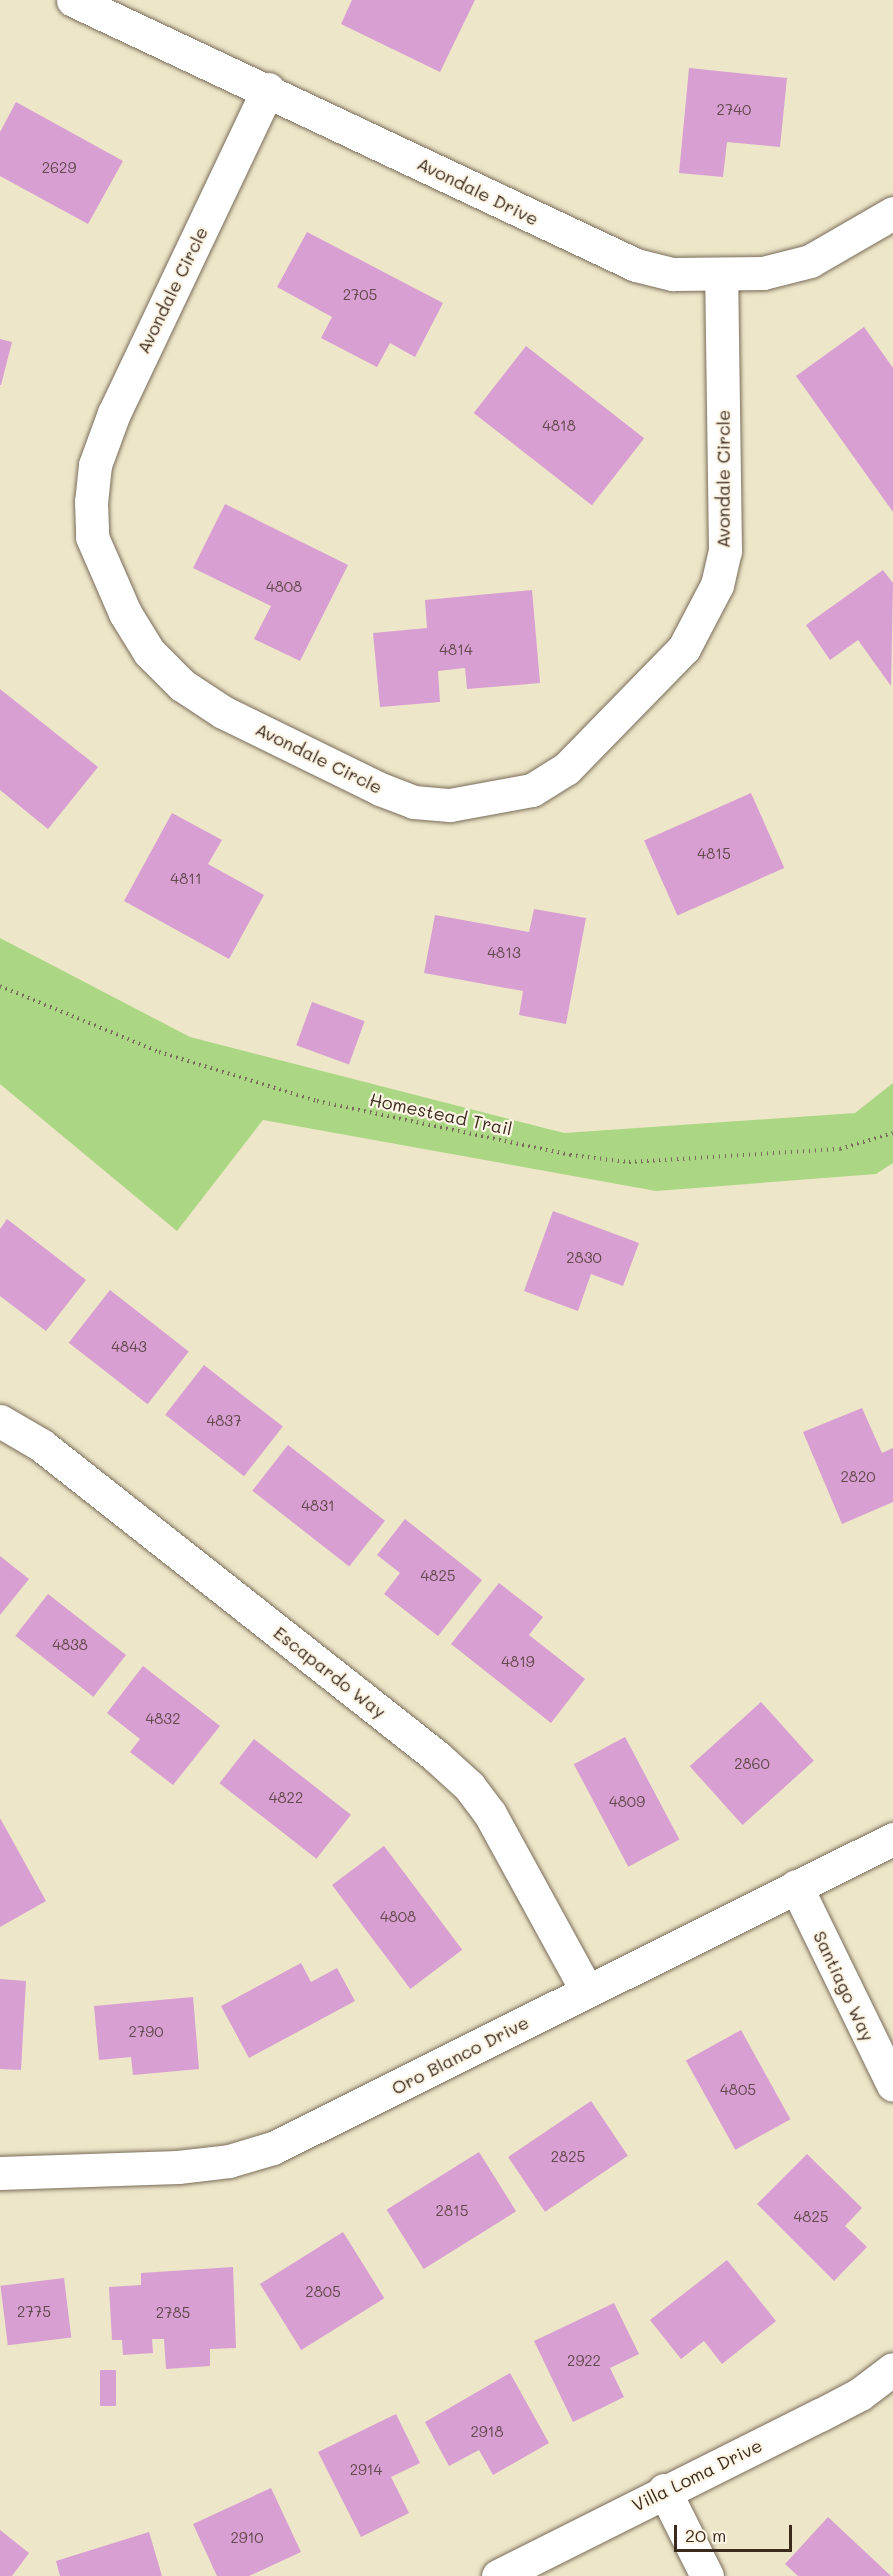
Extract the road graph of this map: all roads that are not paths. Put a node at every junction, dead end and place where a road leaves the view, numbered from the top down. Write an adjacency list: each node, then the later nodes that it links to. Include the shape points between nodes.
1 (73, 0): 2 (street, Avondale Drive)
2 (268, 89): 4 (street, Avondale Drive, via 585,244 636,265 673,274); 4 (street, Avondale Circle, via 114,413 95,465 92,537 125,613 149,652 182,685 223,712 380,789 414,802 450,805 532,790 566,769 684,648 717,585 725,551)
3 (893, 213): 4 (street, Avondale Drive, via 810,261 763,273)
4 (721, 274)
5 (0, 1421): 8 (street, Escapardo Way, via 41,1445 469,1786 490,1814)
6 (893, 1839): 7 (street, Oro Blanco Drive)
7 (796, 1886): 8 (street, Oro Blanco Drive); 9 (street, Santiago Way)
8 (586, 1989): 10 (street, Oro Blanco Drive, via 273,2148 228,2161 178,2167)
9 (893, 2085)
10 (0, 2173)
11 (893, 2368): 12 (street, Villa Loma Drive, via 860,2394)
12 (664, 2490): 13 (street, Villa Loma Drive); 14 (street)
13 (498, 2576)
14 (707, 2576)

